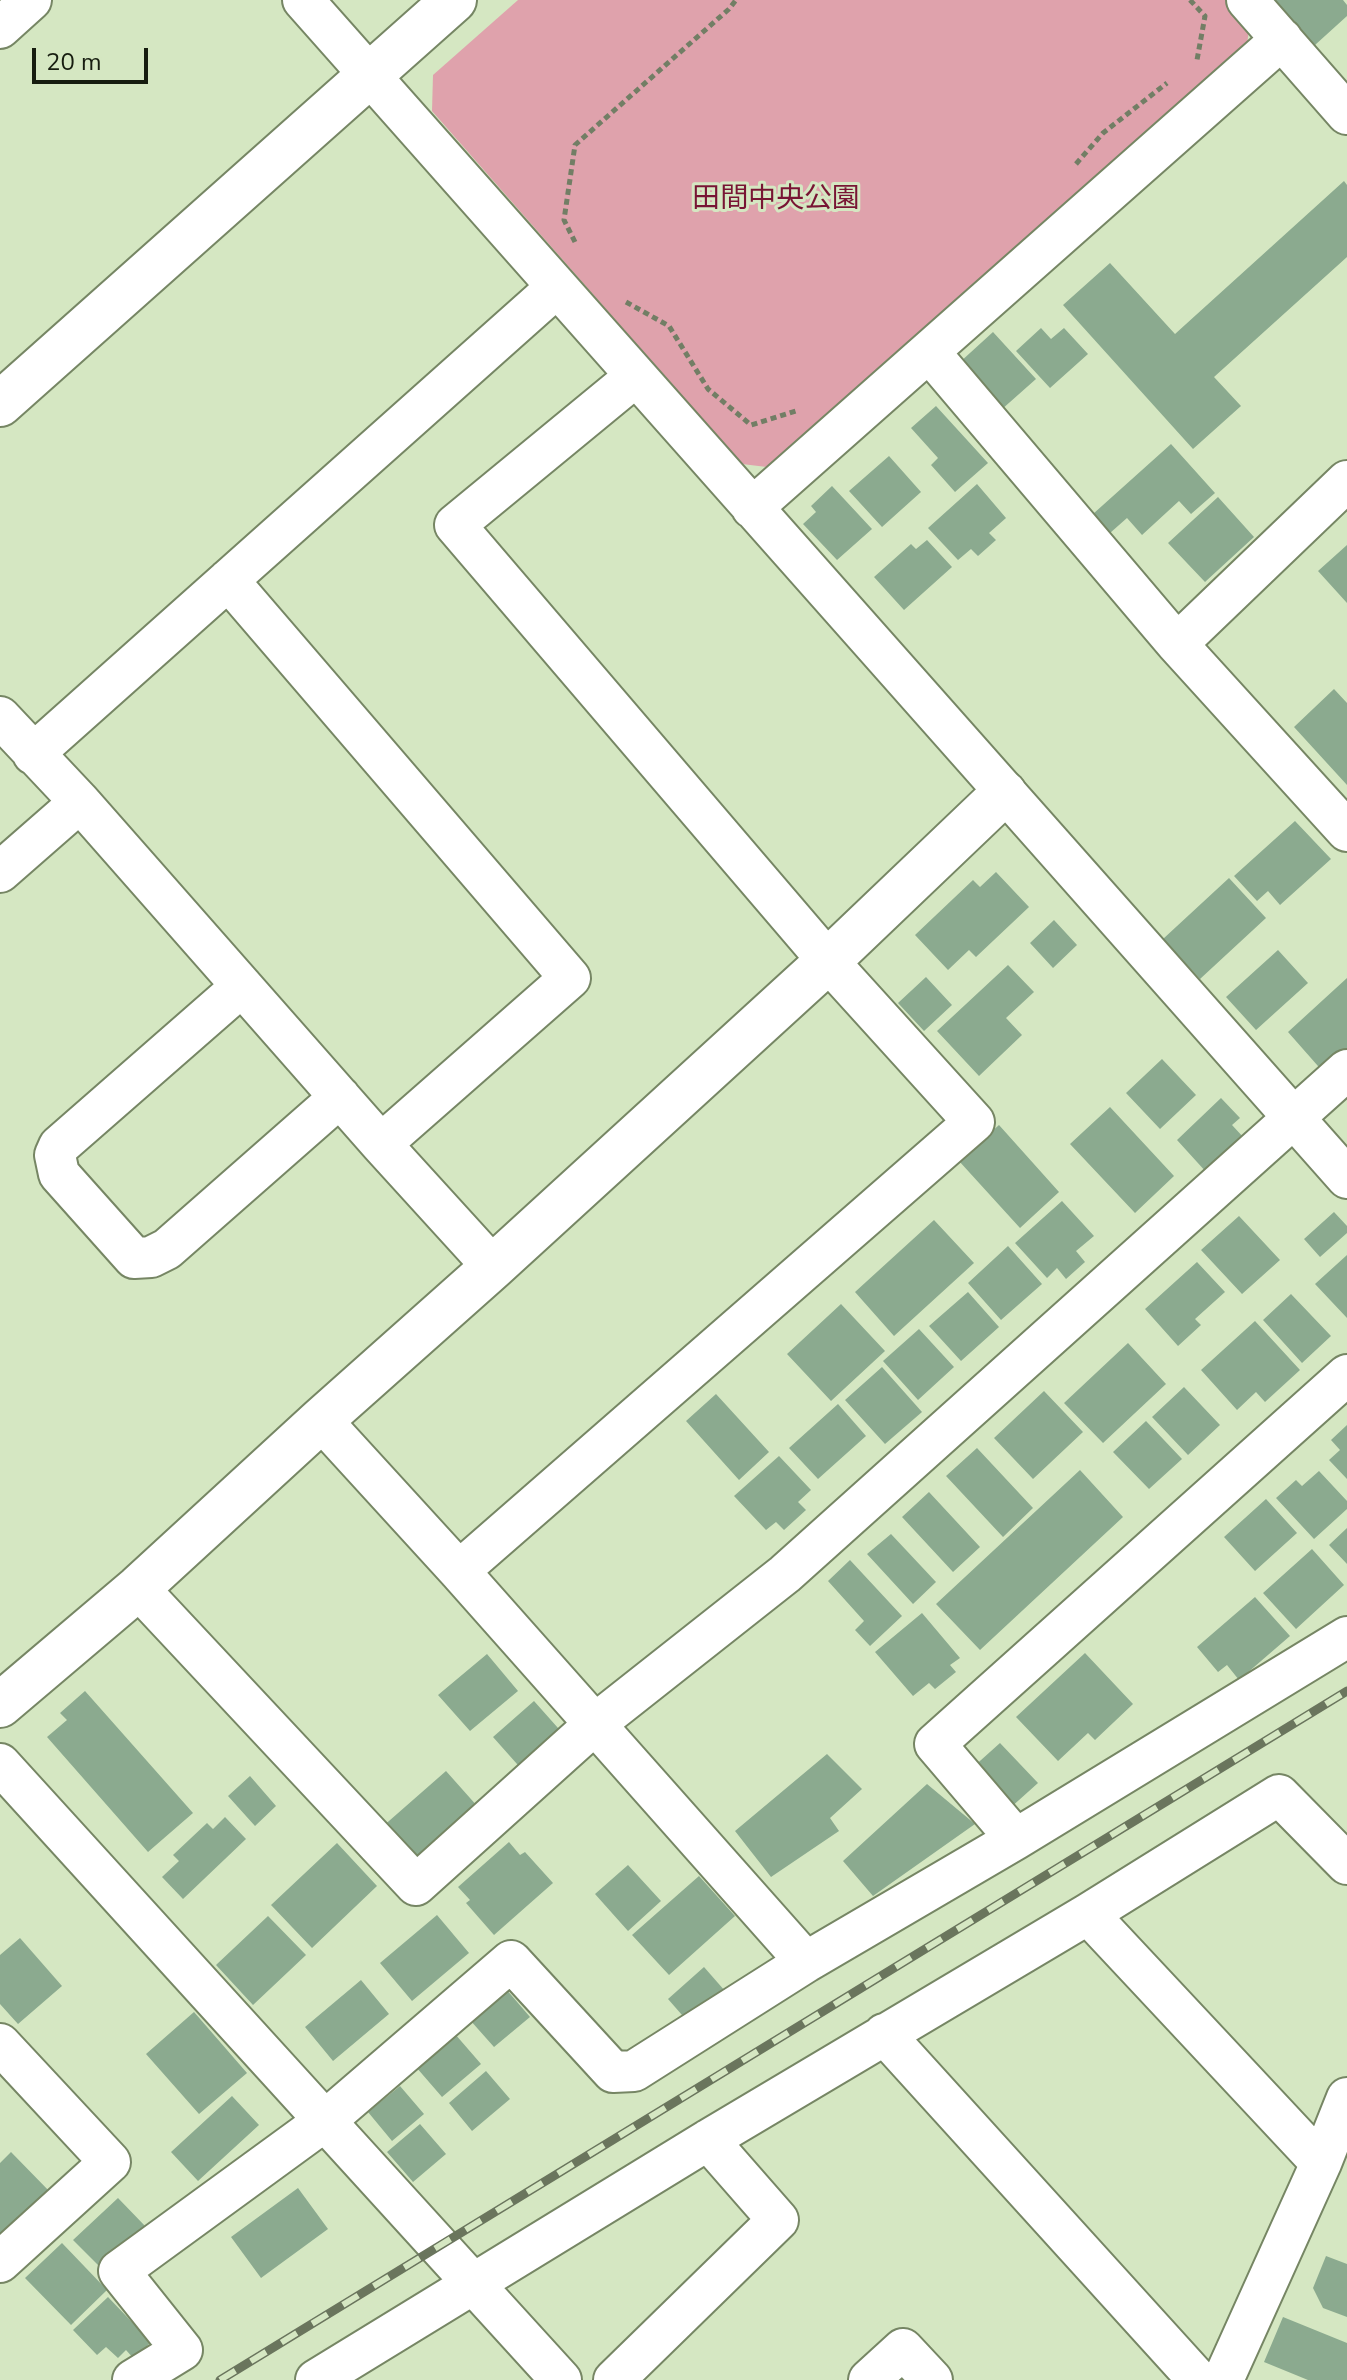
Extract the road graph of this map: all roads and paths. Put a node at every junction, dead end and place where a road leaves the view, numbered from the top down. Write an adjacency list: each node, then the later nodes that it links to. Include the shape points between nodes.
1 (303, 0): 8 (street)
2 (454, 0): 8 (street)
3 (736, 0): 12 (path, via 575,145 564,220)
4 (1190, 0): 7 (path, via 1205,16 1197,60)
5 (1247, 0): 6 (street)
6 (1282, 39): 10 (street); 15 (street)
7 (1185, 69)
8 (370, 75): 13 (street); 17 (street)
9 (1174, 78): 11 (path, via 1103,133)
10 (1347, 114)
11 (1074, 166)
12 (576, 246)
13 (557, 287): 16 (street); 21 (street)
14 (619, 298): 18 (path, via 669,326 708,389 751,425)
15 (930, 353): 20 (street); 22 (street)
16 (636, 376): 20 (street); 29 (street, via 455,525)
17 (0, 404)
18 (811, 407)
19 (1347, 481): 22 (street)
20 (752, 508): 25 (street)
21 (228, 580): 24 (street); 34 (street, via 570,978)
22 (1177, 644): 27 (street)
23 (0, 717): 24 (street)
24 (33, 754): 26 (street)
25 (1004, 793): 29 (street); 33 (street)
26 (80, 802): 28 (street); 30 (street)
27 (1347, 831)
28 (0, 872)
29 (828, 961): 36 (street); 39 (street, via 974,1122)
30 (242, 986): 32 (street); 32 (street, via 59,1146 59,1174 134,1258 151,1257 167,1249)
31 (1347, 1070): 33 (street)
32 (340, 1097): 34 (street)
33 (1294, 1118): 35 (street); 43 (street, via 785,1574)
34 (381, 1144): 36 (street)
35 (1347, 1178)
36 (493, 1267): 38 (street)
37 (1347, 1375): 45 (street, via 935,1744)
38 (321, 1420): 39 (street); 40 (street)
39 (459, 1571): 43 (street)
40 (138, 1588): 42 (street); 43 (street, via 416,1885)
41 (1347, 1637): 45 (street)
42 (0, 1705)
43 (595, 1724): 48 (street)
44 (0, 1764): 52 (street)
45 (1016, 1839): 48 (street)
46 (1347, 1864): 47 (street, via 1279,1795)
47 (1088, 1914): 49 (street); 54 (street)
48 (806, 1962): 52 (street, via 634,2071 613,2072 511,1961)
49 (884, 2034): 53 (street); 63 (street)
50 (0, 2044): 55 (street, via 110,2162)
51 (1347, 2098): 54 (street)
52 (326, 2120): 56 (street); 57 (street, via 119,2271 182,2350)
53 (708, 2140): 56 (street); 60 (street, via 778,2220)
54 (1321, 2163): 64 (street)
55 (0, 2262)
56 (473, 2283): 58 (street); 59 (street)
57 (133, 2380)
58 (316, 2380)
59 (561, 2380)
60 (614, 2380)
61 (869, 2380): 62 (street, via 903,2349)
62 (932, 2380)
63 (1198, 2380)
64 (1223, 2380)

